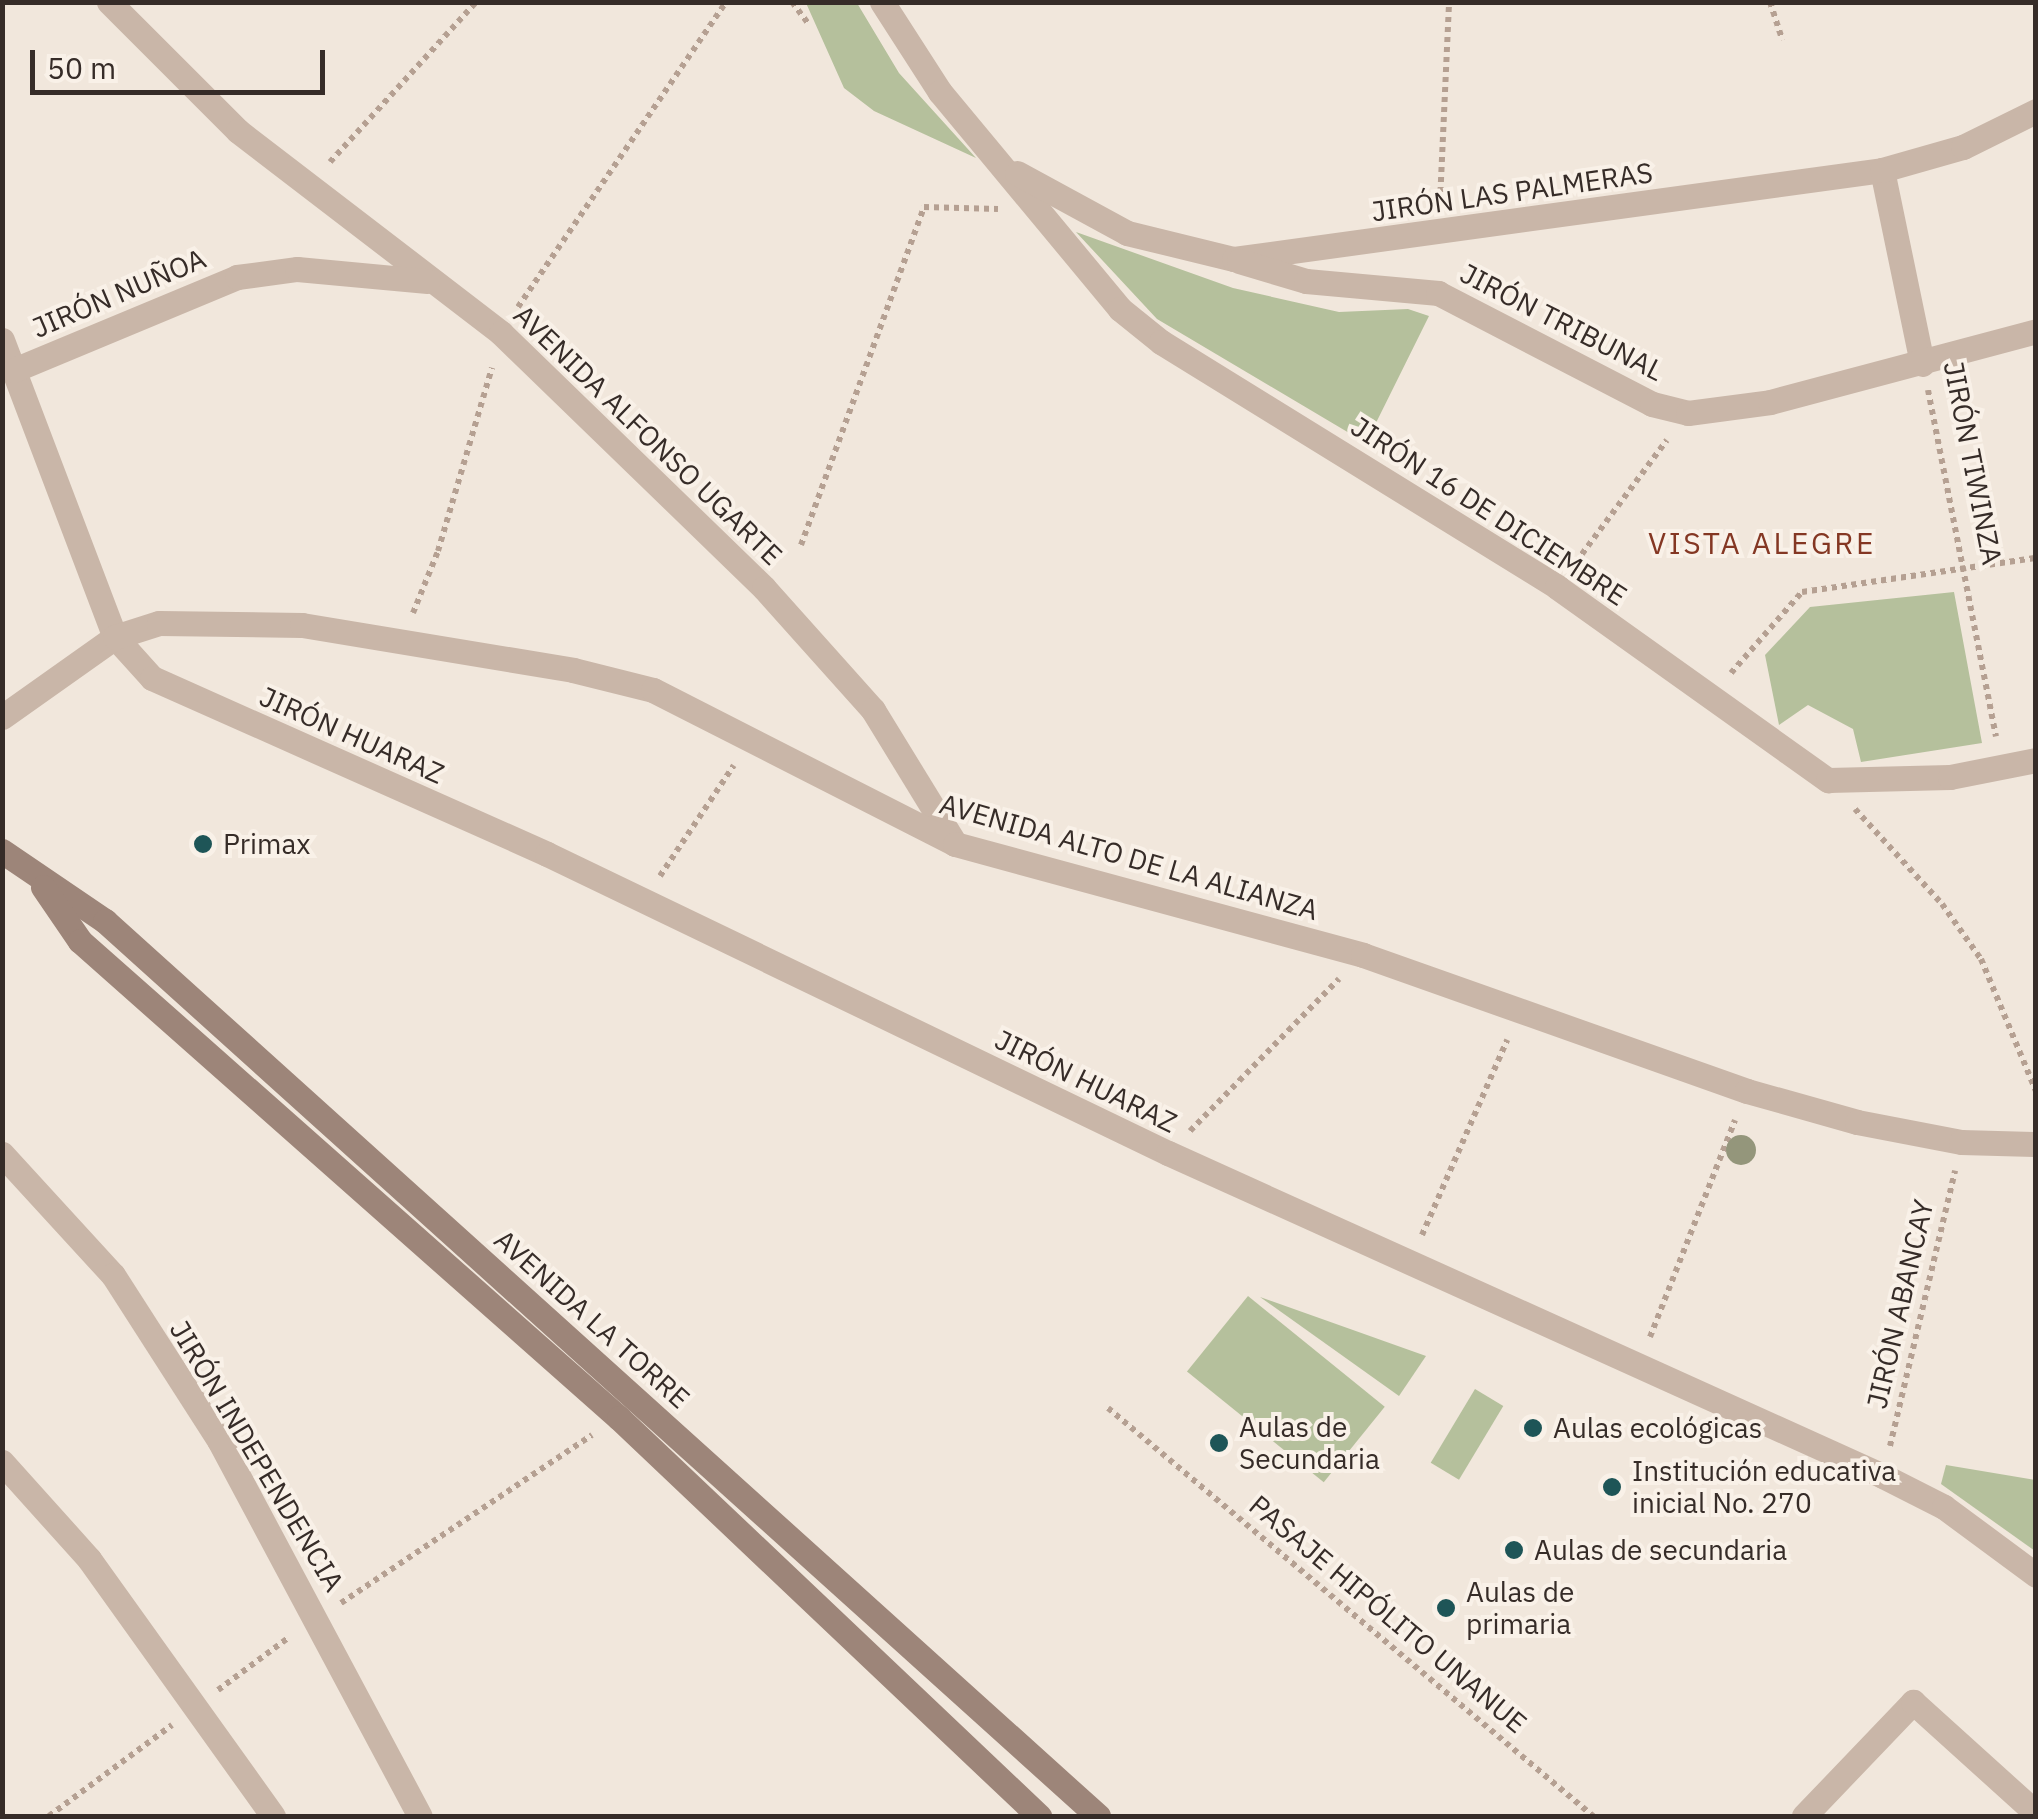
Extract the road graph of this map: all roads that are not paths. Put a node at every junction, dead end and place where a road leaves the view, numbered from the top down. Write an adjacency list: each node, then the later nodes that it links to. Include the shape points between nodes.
1 (109, 2): 7 (street, AVENIDA ALFONSO UGARTE, via 238,131)
2 (882, 2): 4 (street, JIRÓN 16 DE DICIEMBRE, via 940,92)
3 (2036, 111): 5 (street, JIRÓN LAS PALMERAS, via 1963,147)
4 (1004, 166): 6 (street, JIRÓN LAS PALMERAS, via 1126,233); 14 (street, JIRÓN 16 DE DICIEMBRE, via 1120,309 1161,342 1557,587 1828,780 1912,780)
5 (1882, 170): 6 (street, JIRÓN LAS PALMERAS); 10 (street, JIRÓN TIWINZA)
6 (1234, 259): 10 (street, JIRÓN TRIBUNAL, via 1306,281 1438,293 1652,404 1688,412 1738,409)
7 (426, 281): 11 (street, JIRÓN NUÑOA, via 297,270 238,276); 15 (street, AVENIDA ALFONSO UGARTE, via 501,333 764,588 874,710)
8 (2036, 331): 10 (street, JIRÓN TRIBUNAL)
9 (2, 340): 11 (street)
10 (1922, 364)
11 (14, 370): 12 (street)
12 (115, 637): 13 (street, AVENIDA ALTO DE LA ALIANZA); 15 (street, AVENIDA ALTO DE LA ALIANZA, via 159,624 302,625 403,637 653,690); 21 (street, JIRÓN HUARAZ, via 132,662 178,691 643,902 1168,1153 1883,1476 1944,1507)
13 (2, 716)
14 (2036, 760)
15 (956, 844): 18 (street, AVENIDA ALTO DE LA ALIANZA, via 1363,955 1747,1090 1898,1132)
16 (2, 852): 17 (main road, AVENIDA LA TORRE)
17 (38, 878): 25 (main road, AVENIDA LA TORRE, via 80,941 619,1418); 26 (main road, AVENIDA LA TORRE, via 105,921)
18 (2036, 1144)
19 (2, 1154): 24 (street, JIRÓN INDEPENDENCIA, via 112,1275 220,1440)
20 (2, 1462): 23 (street, via 111,1587)
21 (2036, 1575)
22 (2031, 1801): 27 (street, via 1913,1702)
23 (273, 1816)
24 (420, 1816)
25 (1039, 1816)
26 (1098, 1816)
27 (1804, 1816)

